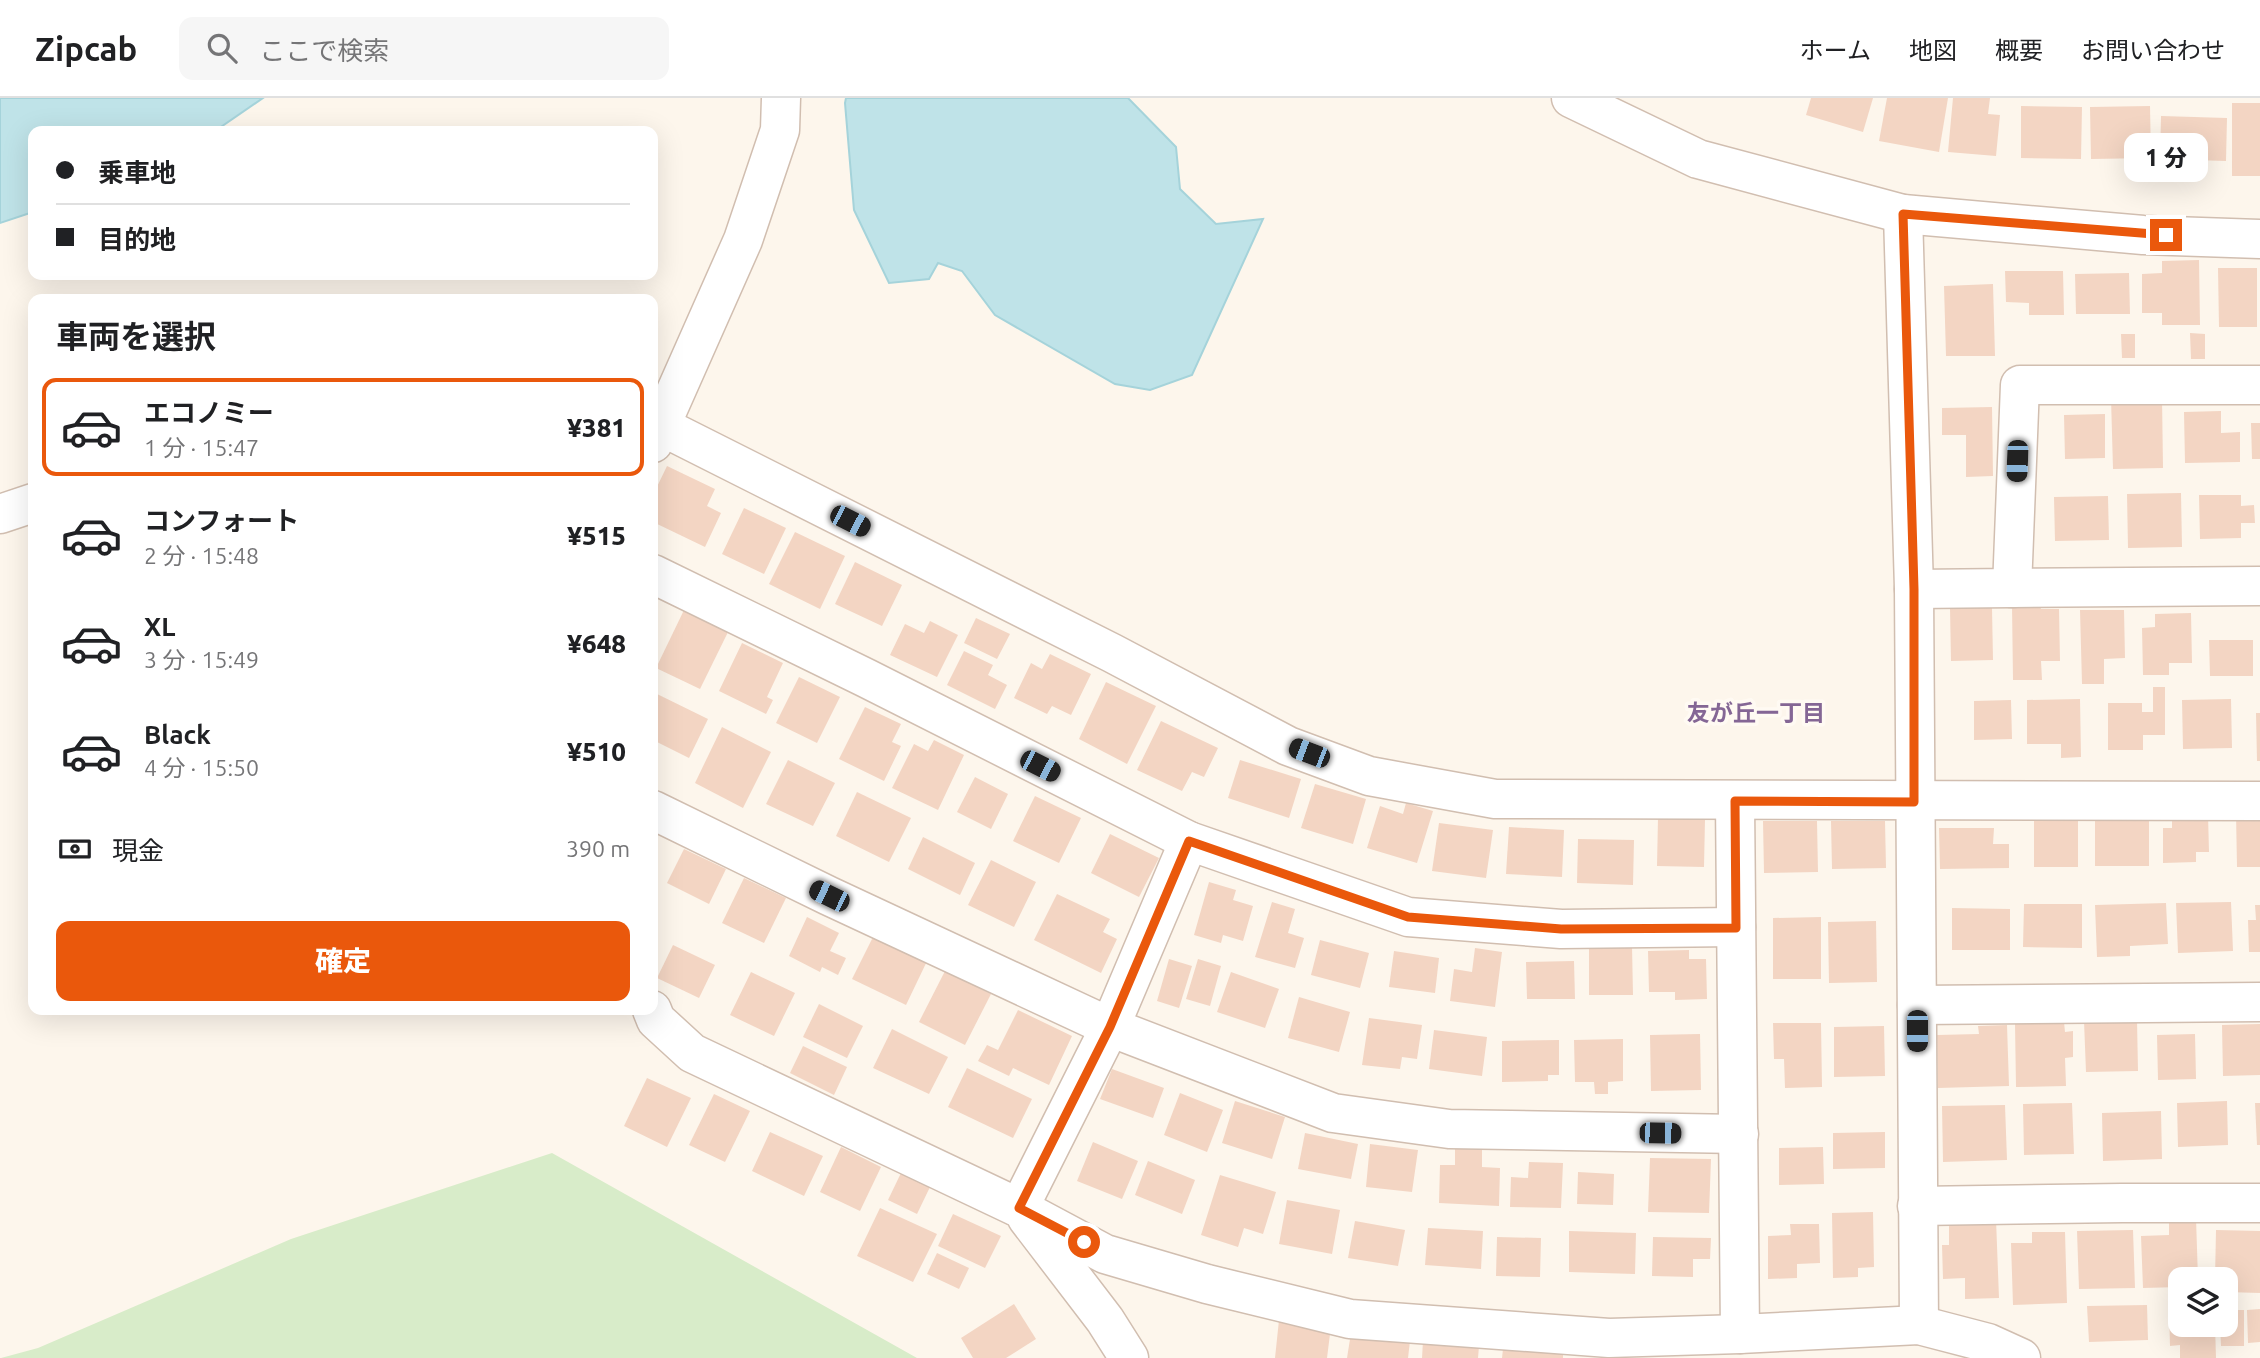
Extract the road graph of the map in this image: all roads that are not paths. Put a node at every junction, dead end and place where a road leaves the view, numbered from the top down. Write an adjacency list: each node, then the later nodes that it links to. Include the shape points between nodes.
1 (781, 98): 6 (street, via 780,130 743,240)
2 (1572, 98): 3 (street, via 1698,159)
3 (1903, 214): 4 (street, via 2143,235); 13 (street)
4 (2260, 239)
5 (2260, 385): 12 (street, via 2020,385)
6 (658, 424)
7 (658, 431): 14 (street, via 1100,647 1289,746 1369,776 1495,799)
8 (28, 505): 9 (street)
9 (0, 514)
10 (658, 576): 18 (street)
11 (2260, 586): 12 (street)
12 (2012, 588): 13 (street)
13 (1914, 589): 16 (street)
14 (1735, 801): 16 (street); 19 (street)
15 (2260, 801): 16 (street)
16 (1914, 802): 21 (street)
17 (658, 812): 23 (street)
18 (1189, 841): 19 (street, via 1408,917 1561,929); 23 (street)
19 (1736, 928): 24 (street)
20 (2260, 1002): 21 (street)
21 (1917, 1005): 26 (street)
22 (654, 1015): 27 (street, via 692,1053)
23 (1110, 1027): 24 (street, via 1333,1113 1450,1129); 27 (street)
24 (1739, 1134): 29 (street)
25 (2260, 1203): 26 (street)
26 (1917, 1206): 28 (street)
27 (1019, 1208): 29 (street, via 1105,1254 1350,1319 1609,1338); 30 (street)
28 (1919, 1325): 29 (street); 31 (street, via 1987,1343)
29 (1740, 1334)
30 (1129, 1358)
31 (2021, 1358)

